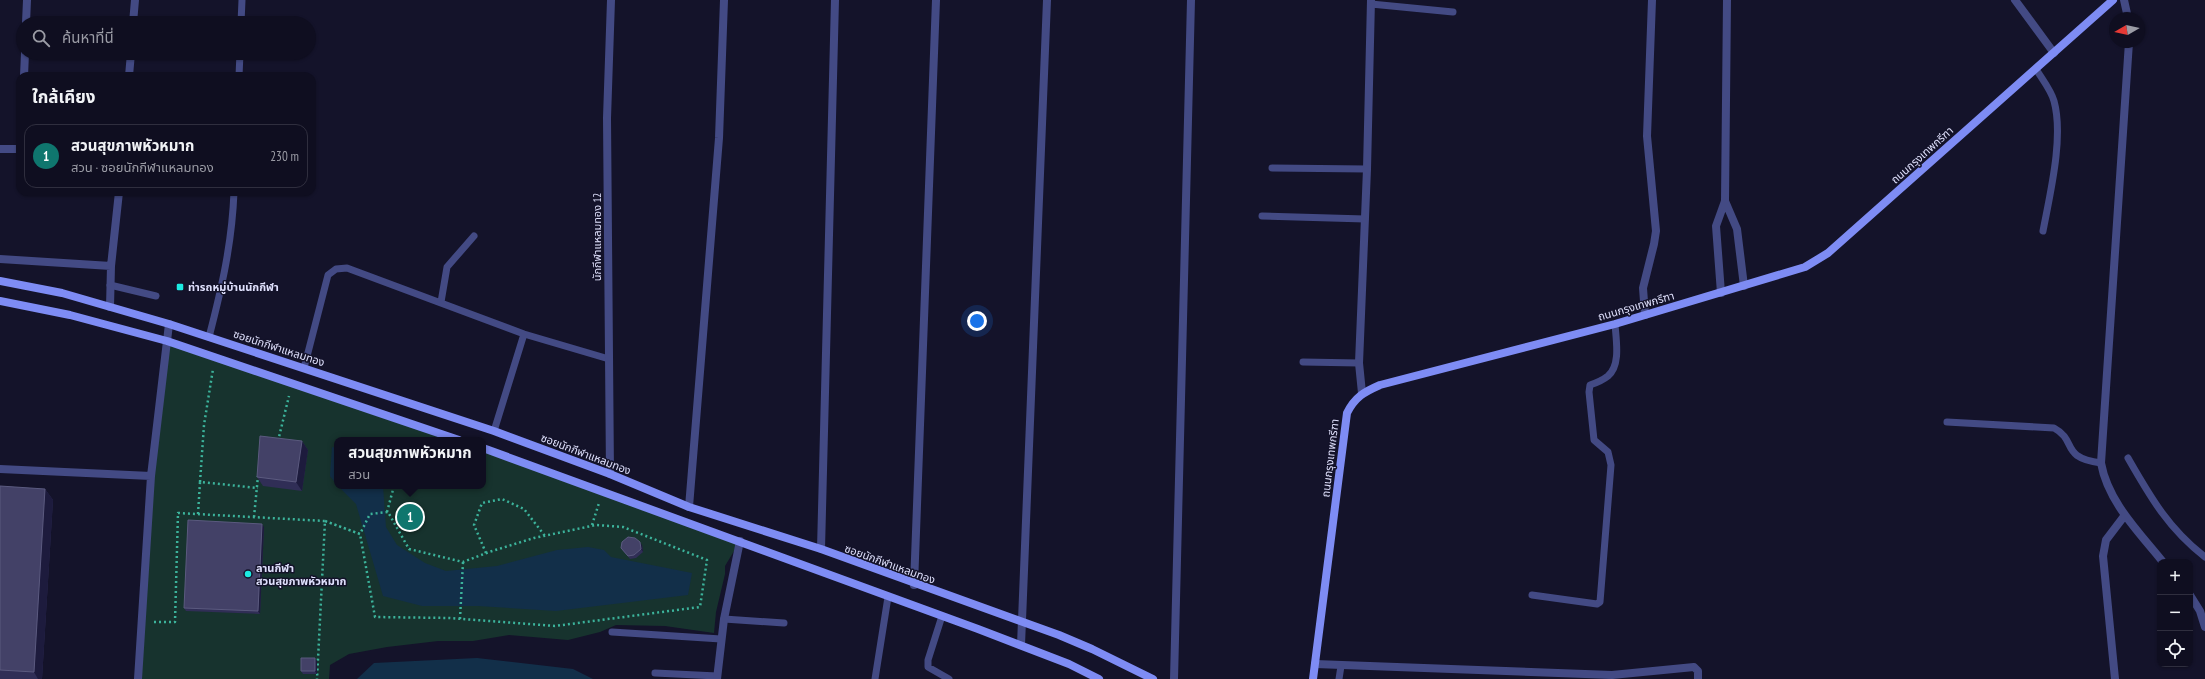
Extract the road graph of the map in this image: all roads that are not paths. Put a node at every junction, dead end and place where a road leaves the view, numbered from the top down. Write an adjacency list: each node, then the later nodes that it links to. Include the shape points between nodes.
1 (27, 0): 18 (street)
2 (135, 0): 19 (street)
3 (242, 0): 20 (lane)
4 (611, 0): 57 (street, นักกีฬาแหลมทอง 12, via 607,118)
5 (724, 0): 71 (street, via 719,138)
6 (835, 0): 74 (street)
7 (936, 0): 77 (street)
8 (1048, 0): 84 (street)
9 (1191, 0): 98 (street)
10 (1652, 0): 51 (street, via 1647,136 1656,231 1643,288)
11 (1727, 0): 36 (street)
12 (2015, 0): 22 (street)
13 (2113, 0): 22 (street, ถนนกรุงเทพกรีฑา)
14 (2124, 0): 17 (street)
15 (1371, 2): 16 (lane); 33 (street)
16 (1453, 12)
17 (2127, 12)
18 (26, 16)
19 (134, 16)
20 (241, 16)
21 (2129, 48): 67 (street)
22 (2054, 52): 26 (street, ถนนกรุงเทพกรีฑา)
23 (25, 60): 27 (street)
24 (130, 60): 28 (street)
25 (240, 60): 29 (lane)
26 (2036, 69): 39 (lane, via 2054,100 2056,120 2053,176); 45 (street, ถนนกรุงเทพกรีฑา, via 1828,253 1805,267)
27 (24, 72)
28 (129, 72)
29 (239, 72)
30 (0, 149): 31 (street)
31 (16, 149)
32 (1272, 168): 33 (lane)
33 (1367, 168): 38 (street)
34 (119, 196): 42 (street)
35 (234, 196): 55 (lane, via 228,261)
36 (1725, 201): 45 (street, via 1737,229); 46 (street, via 1716,226)
37 (1262, 216): 38 (lane)
38 (1364, 219): 59 (street)
39 (2043, 231)
40 (474, 236): 49 (lane, via 447,266)
41 (0, 259): 42 (street)
42 (111, 266): 44 (street)
43 (0, 280): 50 (street, ซอยนักกีฬาแหลมทอง)
44 (110, 285): 47 (lane); 50 (street)
45 (1744, 286): 46 (street, ถนนกรุงเทพกรีฑา)
46 (1721, 293): 51 (street, ถนนกรุงเทพกรีฑา)
47 (156, 296)
48 (0, 301): 56 (street, via 70,315)
49 (441, 302): 54 (lane); 60 (lane, via 364,273 347,268 336,269 328,275)
50 (110, 307): 52 (street, ซอยนักกีฬาแหลมทอง)
51 (1645, 315): 53 (street, ถนนกรุงเทพกรีฑา)
52 (169, 324): 55 (street, ซอยนักกีฬาแหลมทอง); 56 (street)
53 (1615, 324): 61 (street, ถนนกรุงเทพกรีฑา, via 1380,385); 78 (lane, via 1617,352 1614,368 1607,376 1590,386 1588,392 1594,440 1608,452 1611,465 1600,602 1597,604)
54 (524, 334): 57 (lane); 63 (lane)
55 (209, 337): 60 (street, ซอยนักกีฬาแหลมทอง)
56 (167, 341): 64 (street); 70 (street)
57 (609, 359): 69 (street, นักกีฬาแหลมทอง 12)
58 (1303, 362): 59 (lane)
59 (1359, 363): 61 (street)
60 (304, 368): 63 (street, ซอยนักกีฬาแหลมทอง)
61 (1362, 393): 89 (street, ถนนกรุงเทพกรีฑา, via 1353,401 1347,413)
62 (1947, 422): 67 (lane, via 2054,428 2064,435 2076,457)
63 (494, 431): 69 (street, ซอยนักกีฬาแหลมทอง)
64 (451, 437)
65 (486, 449): 73 (street)
66 (2128, 458): 75 (lane, via 2171,527 2186,543)
67 (2100, 463): 72 (street, via 2104,479)
68 (0, 469): 70 (street)
69 (610, 474): 71 (street, ซอยนักกีฬาแหลมทอง)
70 (151, 476): 93 (street)
71 (689, 507): 74 (street, ซอยนักกีฬาแหลมทอง)
72 (2125, 515): 76 (street); 102 (street, via 2106,540 2103,556)
73 (740, 541): 79 (street); 82 (street)
74 (821, 549): 77 (street, ซอยนักกีฬาแหลมทอง)
75 (2205, 557)
76 (2161, 559)
77 (914, 585): 84 (street, ซอยนักกีฬาแหลมทอง)
78 (1532, 595)
79 (888, 597): 81 (street); 94 (lane)
80 (2193, 600): 85 (street)
81 (942, 616): 88 (street); 95 (lane, via 928,666)
82 (724, 619): 83 (lane); 87 (street)
83 (784, 622)
84 (1023, 622): 88 (street); 97 (street, ซอยนักกีฬาแหลมทอง, via 1092,649)
85 (2205, 627)
86 (612, 632): 87 (lane)
87 (721, 639): 92 (street)
88 (1021, 645): 96 (street)
89 (1315, 664): 90 (street); 99 (street, ถนนกรุงเทพกรีฑา)
90 (1341, 666): 100 (lane); 101 (street, via 1612,675 1694,667 1698,671)
91 (655, 673): 92 (lane)
92 (717, 677)
93 (138, 679)
94 (875, 679)
95 (949, 679)
96 (1099, 679)
97 (1153, 679)
98 (1174, 679)
99 (1313, 679)
100 (1339, 679)
101 (1698, 679)
102 (2115, 679)

